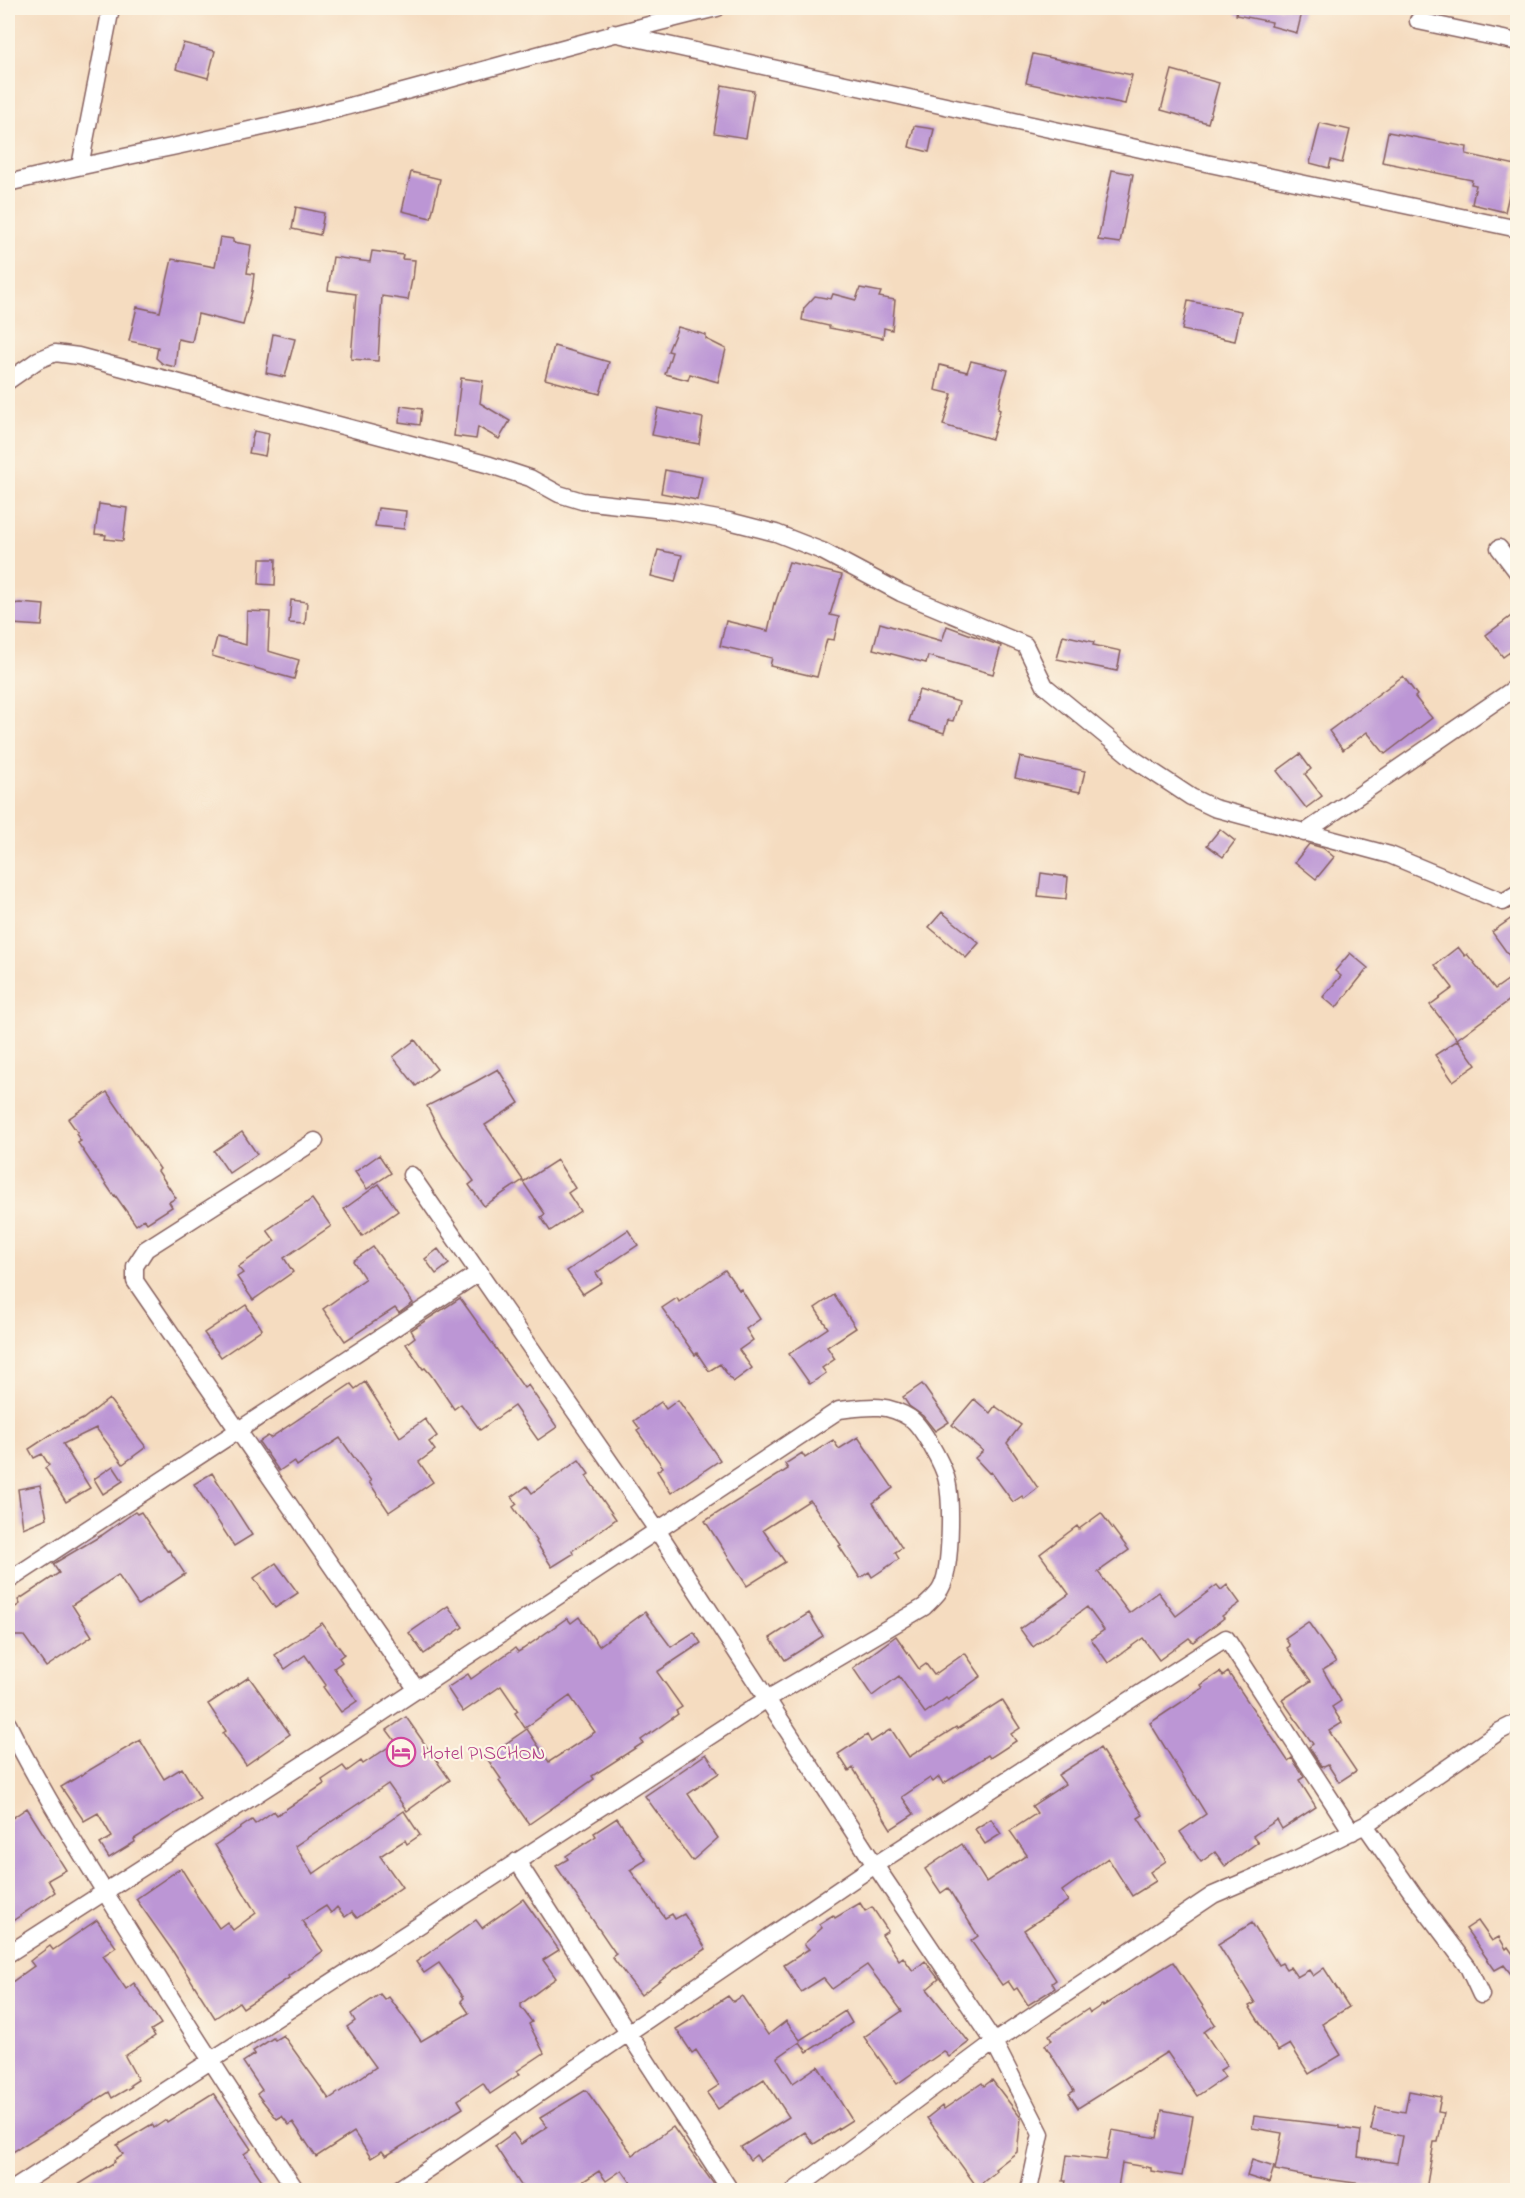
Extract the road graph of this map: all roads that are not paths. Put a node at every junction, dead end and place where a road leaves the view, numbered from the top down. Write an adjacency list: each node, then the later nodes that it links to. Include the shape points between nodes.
1 (111, 8): 7 (street)
2 (717, 8): 3 (street)
3 (652, 15): 5 (street)
4 (1419, 21): 6 (street)
5 (613, 33): 7 (street, via 322,113); 9 (street)
6 (1518, 42)
7 (80, 166): 8 (street)
8 (8, 183)
9 (1518, 229)
10 (8, 381): 14 (street, via 55,353 78,356 490,465 582,501 673,511 776,533 822,551 901,593 1025,645 1045,686 1135,760 1214,808)
11 (1499, 548): 12 (street)
12 (1518, 573)
13 (1518, 686): 14 (street)
14 (1304, 833): 15 (street, via 1390,855 1503,903)
15 (1518, 893)
16 (315, 1141): 19 (street, via 146,1250 135,1266 135,1281)
17 (411, 1175): 18 (street)
18 (480, 1272): 19 (street); 20 (street)
19 (237, 1431): 21 (street); 22 (street)
20 (657, 1530): 22 (street); 23 (street); 23 (street, via 839,1410 883,1406 912,1419 935,1451 947,1480 950,1519 947,1571 942,1587 924,1607)
21 (8, 1581)
22 (417, 1690): 29 (street)
23 (767, 1699): 27 (street); 28 (street)
24 (1518, 1722): 26 (street)
25 (8, 1724): 29 (street)
26 (1359, 1829): 28 (street, via 1226,1638); 31 (street, via 1468,1967); 33 (street, via 1213,1894)
27 (518, 1861): 32 (street); 34 (street)
28 (875, 1865): 32 (street); 33 (street)
29 (104, 1891): 30 (street); 34 (street)
30 (8, 1954)
31 (1481, 1995)
32 (628, 2032): 37 (street); 38 (street)
33 (994, 2042): 39 (street); 40 (street, via 1041,2134)
34 (210, 2061): 35 (street); 36 (street)
35 (12, 2190)
36 (296, 2190)
37 (397, 2190)
38 (730, 2190)
39 (795, 2190)
40 (1029, 2190)

